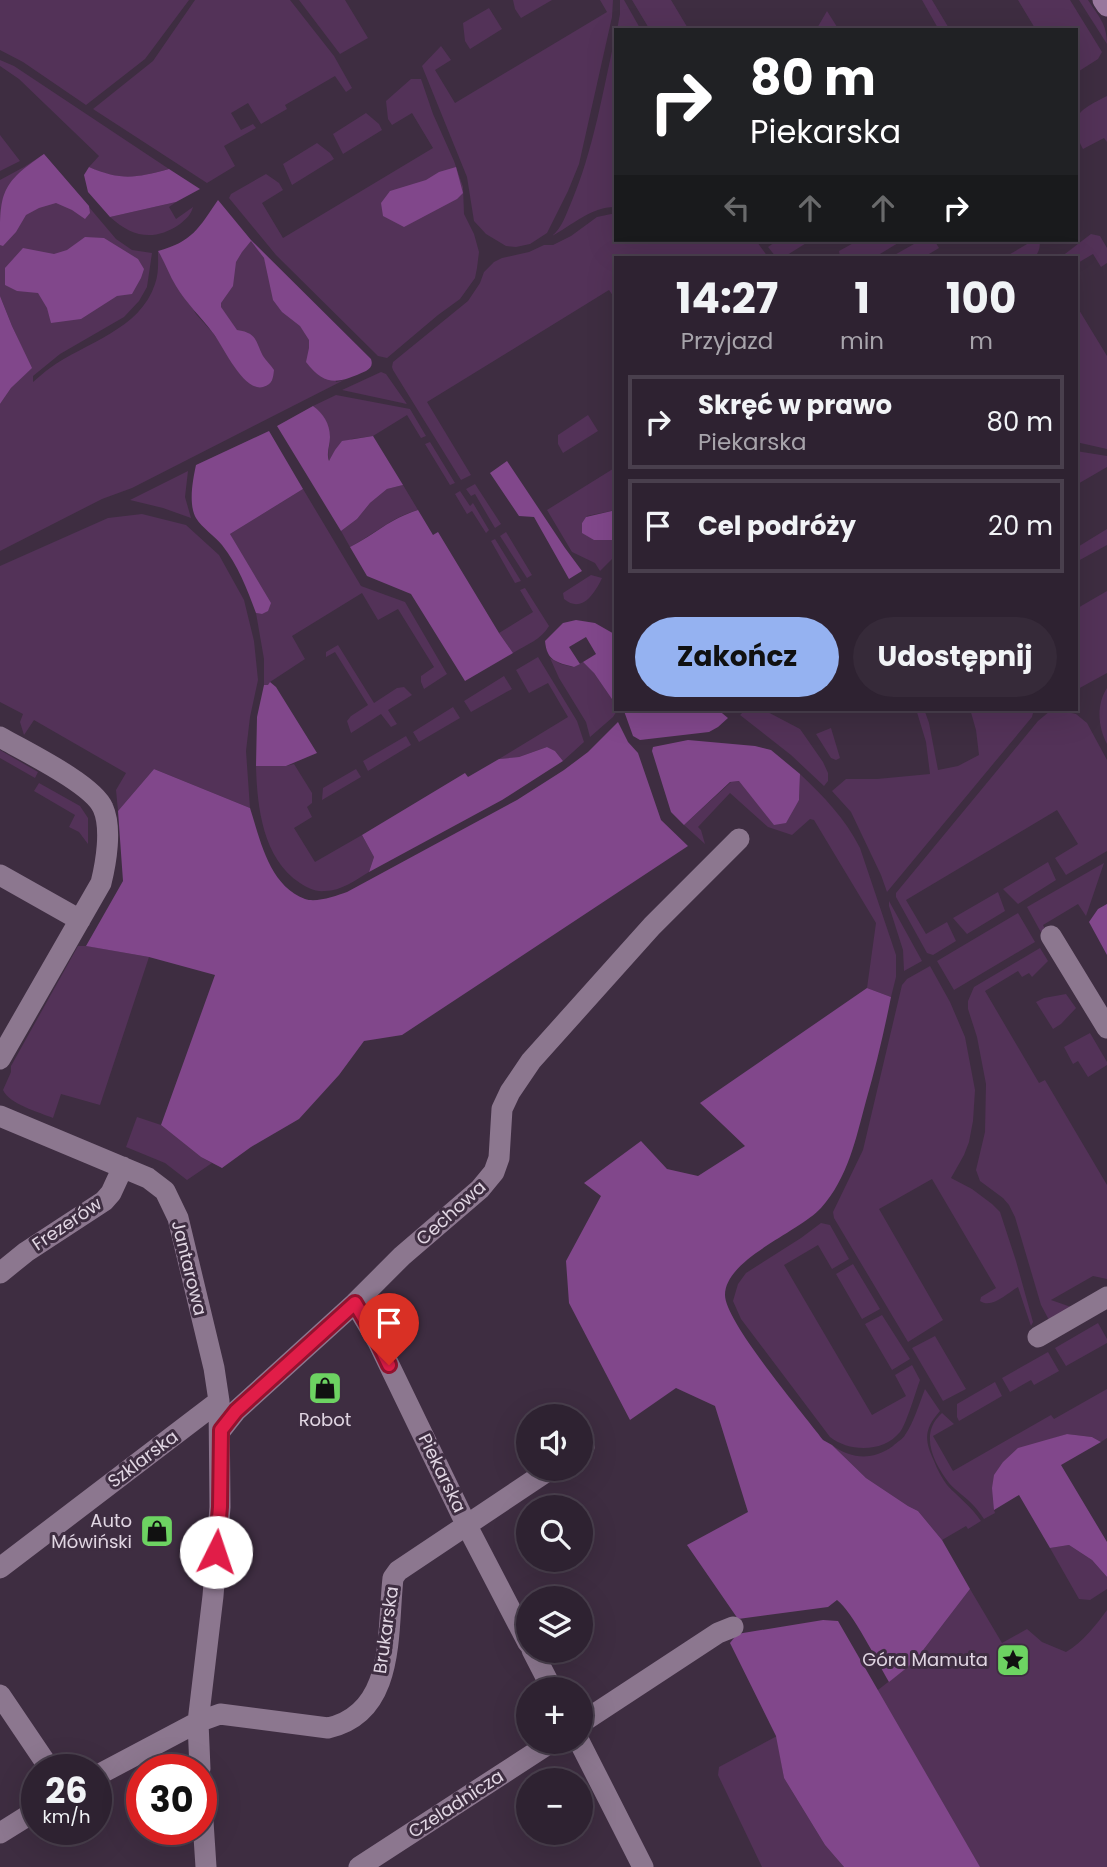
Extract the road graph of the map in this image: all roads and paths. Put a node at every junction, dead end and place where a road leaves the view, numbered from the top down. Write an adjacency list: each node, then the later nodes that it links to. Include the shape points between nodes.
1 (1103, 0): 2 (street)
2 (1107, 6)
3 (0, 737): 6 (street, via 83,785 104,808 106,862 101,883)
4 (739, 839): 14 (street, Cechowa, via 652,926 531,1061 502,1109 499,1158 480,1189)
5 (0, 875): 6 (street)
6 (80, 920): 9 (street)
7 (1051, 936): 8 (street)
8 (1107, 1028)
9 (0, 1059)
10 (0, 1116): 11 (street, Jantarowa)
11 (123, 1167): 12 (street, Frezerów, via 104,1201); 16 (street, Jantarowa, via 165,1191 178,1218)
12 (0, 1273)
13 (1107, 1297): 15 (street)
14 (355, 1303): 17 (street, Cechowa); 19 (street, Piekarska)
15 (1038, 1337)
16 (219, 1401): 17 (street); 20 (street, Szklarska)
17 (221, 1430): 25 (street, via 213,1596)
18 (532, 1481): 19 (street, Brukarska)
19 (466, 1524): 21 (street, Piekarska); 25 (street, Brukarska, via 393,1578 383,1674 376,1692 352,1719 328,1728 220,1714)
20 (0, 1568)
21 (516, 1620)
22 (733, 1627): 24 (street)
23 (0, 1695): 26 (street)
24 (593, 1715)
25 (198, 1722): 27 (street); 30 (street, Brukarska)
26 (40, 1754)
27 (199, 1754)
28 (533, 1754): 35 (street, Czeladnicza)
29 (586, 1754): 36 (street)
30 (112, 1768)
31 (21, 1820): 32 (street)
32 (0, 1833)
33 (205, 1845): 34 (street)
34 (206, 1867)
35 (359, 1867)
36 (643, 1867)

